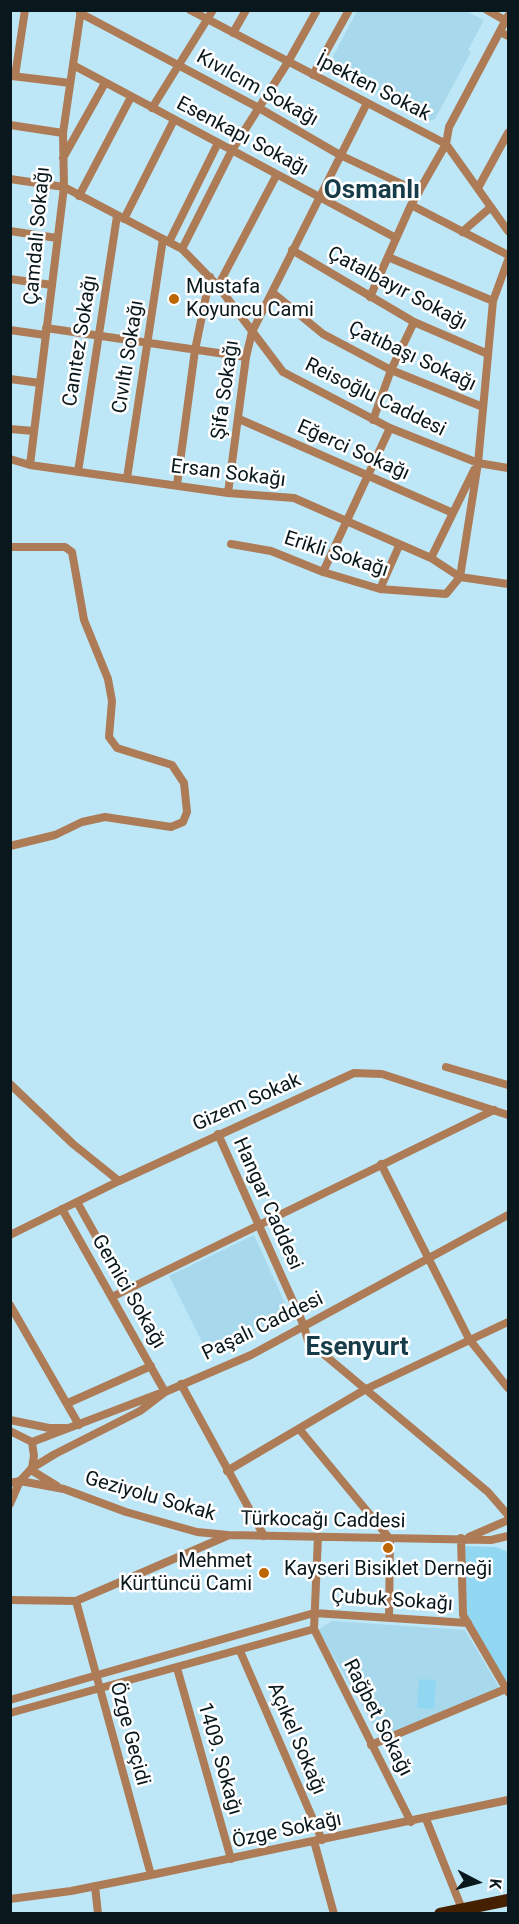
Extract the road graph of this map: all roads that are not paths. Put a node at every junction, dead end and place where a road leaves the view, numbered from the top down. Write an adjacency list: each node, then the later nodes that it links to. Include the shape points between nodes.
1 (25, 10): 18 (street)
2 (190, 10): 10 (street, İpekten Sokak)
3 (213, 10): 10 (street)
4 (246, 10): 12 (street)
5 (317, 10): 14 (street)
6 (349, 10): 17 (street)
7 (487, 10): 9 (street)
8 (80, 12): 15 (street, Çamdalı Sokağı); 16 (street, Kıvılcım Sokağı)
9 (508, 19): 11 (street)
10 (208, 20): 12 (street, İpekten Sokak); 16 (street)
11 (500, 32): 13 (street); 30 (street, via 449,127)
12 (233, 33): 14 (street, İpekten Sokak)
13 (508, 36)
14 (288, 62): 17 (street, İpekten Sokak); 24 (street)
15 (73, 65): 19 (street, Esenkapı Sokağı); 20 (street, Çamdalı Sokağı)
16 (179, 65): 23 (street); 24 (street, Kıvılcım Sokağı)
17 (313, 75): 22 (street, İpekten Sokak)
18 (13, 76): 20 (street)
19 (105, 83): 21 (street, Esenkapı Sokağı); 33 (street)
20 (70, 84): 27 (street, Çamdalı Sokağı)
21 (131, 97): 23 (street, Esenkapı Sokağı); 39 (street)
22 (367, 103): 30 (street, İpekten Sokak); 32 (street, Şifa Sokağı)
23 (152, 108): 25 (street, Esenkapı Sokağı)
24 (259, 108): 31 (street); 32 (street, Kıvılcım Sokağı)
25 (174, 120): 29 (street, Esenkapı Sokağı); 43 (street, Canıtez Sokağı)
26 (10, 125): 27 (street)
27 (63, 133): 33 (street, Çamdalı Sokağı)
28 (508, 133): 37 (street)
29 (218, 143): 31 (street, Esenkapı Sokağı); 49 (street, Cıvıltı Sokağı)
30 (446, 144): 37 (street, İpekten Sokak); 38 (street)
31 (232, 150): 34 (street, Esenkapı Sokağı); 50 (street)
32 (340, 155): 38 (street, Kıvılcım Sokağı); 40 (street, Şifa Sokağı)
33 (62, 161): 36 (street, Çamdalı Sokağı)
34 (276, 176): 40 (street, Esenkapı Sokağı); 58 (street)
35 (10, 179): 36 (street, Reisoğlu Caddesi)
36 (64, 187): 39 (street, Reisoğlu Caddesi); 47 (street, Çamdalı Sokağı)
37 (478, 188): 42 (street, İpekten Sokak)
38 (418, 192): 41 (street)
39 (79, 196): 43 (street, Reisoğlu Caddesi)
40 (318, 196): 48 (street, Esenkapı Sokağı); 51 (street, Şifa Sokağı)
41 (411, 205): 45 (street); 48 (street)
42 (491, 207): 45 (street); 46 (street, İpekten Sokak)
43 (120, 217): 49 (street, Reisoğlu Caddesi); 66 (street, Canıtez Sokağı)
44 (10, 231): 47 (street)
45 (462, 231): 52 (street)
46 (508, 231)
47 (57, 238): 57 (street, Çamdalı Sokağı)
48 (396, 238): 53 (street)
49 (166, 241): 50 (street, Reisoğlu Caddesi); 67 (street, Cıvıltı Sokağı)
50 (182, 249): 55 (street, Reisoğlu Caddesi)
51 (292, 250): 59 (street, Şifa Sokağı); 60 (street, Çatalbayır Sokağı)
52 (508, 255)
53 (388, 258): 60 (street); 61 (street)
54 (508, 260): 61 (street)
55 (210, 277): 58 (street, Reisoğlu Caddesi); 68 (street)
56 (10, 279): 57 (street)
57 (52, 285): 64 (street, Çamdalı Sokağı)
58 (218, 286): 65 (street, Reisoğlu Caddesi)
59 (272, 292): 65 (street, Şifa Sokağı); 71 (street, Çatıbaşı Sokağı, via 324,334)
60 (370, 297): 62 (street, Çatalbayır Sokağı)
61 (493, 301): 69 (street)
62 (414, 321): 69 (street, Çatalbayır Sokağı); 71 (street)
63 (10, 330): 64 (street)
64 (46, 332): 66 (street); 73 (street, Çamdalı Sokağı)
65 (252, 332): 70 (street, Şifa Sokağı); 76 (street, Reisoğlu Caddesi, via 283,372)
66 (99, 336): 67 (street); 84 (street, Canıtez Sokağı)
67 (148, 343): 68 (street); 86 (street, Cıvıltı Sokağı)
68 (195, 350): 70 (street); 87 (street)
69 (488, 354): 74 (street)
70 (246, 357): 75 (street, Şifa Sokağı)
71 (392, 370): 74 (street, Çatıbaşı Sokağı); 76 (street)
72 (10, 379): 73 (street)
73 (40, 383): 79 (street, Çamdalı Sokağı)
74 (483, 407): 81 (street)
75 (239, 419): 85 (street, Eğerci Sokağı); 88 (street, Şifa Sokağı)
76 (373, 420): 77 (street, Reisoğlu Caddesi)
77 (390, 428): 81 (street, Reisoğlu Caddesi); 85 (street)
78 (10, 429): 79 (street)
79 (34, 431): 82 (street, Çamdalı Sokağı)
80 (10, 459): 82 (street, Ersan Sokağı)
81 (478, 463): 83 (street, Reisoğlu Caddesi); 89 (street); 96 (street)
82 (30, 465): 84 (street, Ersan Sokağı)
83 (508, 468)
84 (78, 472): 86 (street, Ersan Sokağı)
85 (368, 476): 89 (street, Eğerci Sokağı); 90 (street)
86 (127, 478): 87 (street, Ersan Sokağı)
87 (177, 485): 88 (street, Ersan Sokağı)
88 (228, 492): 90 (street, Ersan Sokağı, via 294,498)
89 (453, 513): 94 (street)
90 (346, 522): 92 (street, Ersan Sokağı); 95 (street)
91 (231, 544): 95 (street, Erikli Sokağı, via 271,551)
92 (399, 546): 94 (street, Ersan Sokağı); 98 (street)
93 (10, 547): 99 (street, via 65,548 72,552 84,620 108,679 112,701 109,736 117,748 172,765 184,783 188,812 183,822 171,826 105,817)
94 (431, 558): 96 (street, Ersan Sokağı)
95 (323, 572): 98 (street, Erikli Sokağı)
96 (460, 577): 97 (street); 98 (street, Erikli Sokağı, via 446,594)
97 (508, 582)
98 (380, 589)
99 (10, 846)
100 (446, 1067): 102 (street)
101 (10, 1084): 107 (street, via 73,1144)
102 (508, 1085)
103 (494, 1110): 104 (street, Gizem Sokak); 105 (street, Gizem Sokak, via 382,1074 354,1073); 106 (street)
104 (508, 1115)
105 (218, 1134): 107 (street, Gizem Sokak); 111 (street, Hangar Caddesi)
106 (381, 1164): 111 (street); 113 (street)
107 (119, 1180): 108 (street, Gizem Sokak)
108 (77, 1202): 109 (street, Gizem Sokak); 114 (street)
109 (62, 1209): 112 (street, Gizem Sokak); 115 (street, Gemici Sokağı)
110 (508, 1215): 113 (street, Paşalı Caddesi)
111 (258, 1224): 114 (street); 119 (street, Hangar Caddesi)
112 (10, 1235)
113 (428, 1260): 119 (street, Paşalı Caddesi); 120 (street)
114 (126, 1290): 115 (street)
115 (112, 1297): 121 (street, Gemici Sokağı)
116 (10, 1305): 117 (street)
117 (13, 1315): 126 (street)
118 (508, 1322): 120 (street)
119 (304, 1326): 122 (street, Paşalı Caddesi, via 251,1355); 124 (street, Hangar Caddesi, via 308,1341)
120 (469, 1339): 123 (street); 124 (street)
121 (151, 1366): 125 (street, Gemici Sokağı); 126 (street)
122 (181, 1384): 125 (street, Paşalı Caddesi); 134 (street)
123 (508, 1388)
124 (366, 1389): 130 (street); 139 (street, Hangar Caddesi, via 488,1492)
125 (165, 1392): 128 (street); 133 (street, Paşalı Caddesi, via 140,1411)
126 (68, 1403): 128 (street)
127 (10, 1420): 129 (street)
128 (79, 1425): 129 (street)
129 (70, 1428): 132 (street)
130 (300, 1430): 134 (street); 145 (street)
131 (10, 1431): 132 (street)
132 (32, 1442): 133 (street)
133 (31, 1469): 135 (street, Paşalı Caddesi); 137 (street)
134 (227, 1471): 142 (street)
135 (20, 1481): 136 (street); 137 (street); 138 (street)
136 (10, 1483)
137 (64, 1489): 141 (street, Geziyolu Sokak, via 197,1532)
138 (10, 1503)
139 (508, 1518): 140 (street); 144 (street, Türkocağı Caddesi)
140 (508, 1534): 144 (street, Türkocağı Caddesi, via 491,1540)
141 (228, 1535): 142 (street, Türkocağı Caddesi); 147 (street, Türkocağı Caddesi)
142 (264, 1536): 143 (street, Türkocağı Caddesi)
143 (318, 1537): 145 (street, Türkocağı Caddesi); 148 (street)
144 (464, 1538): 145 (street, Türkocağı Caddesi); 150 (street, via 463,1615)
145 (390, 1539): 149 (street)
146 (10, 1600): 147 (street, Türkocağı Caddesi)
147 (76, 1601): 154 (street, Özge Geçidi)
148 (314, 1613): 149 (street, Çubuk Sokağı); 151 (street); 154 (street)
149 (389, 1618): 150 (street, Çubuk Sokağı)
150 (468, 1623): 156 (street)
151 (314, 1629): 152 (street); 159 (street, Rağbet Sokağı)
152 (240, 1651): 153 (street); 163 (street, Açıkel Sokağı)
153 (177, 1668): 155 (street); 164 (street, 1409. Sokağı)
154 (96, 1677): 155 (street, Özge Geçidi); 157 (street)
155 (99, 1689): 158 (street); 165 (street, Özge Geçidi)
156 (508, 1690): 159 (street)
157 (10, 1701)
158 (10, 1713)
159 (372, 1745): 162 (street, Rağbet Sokağı)
160 (508, 1800): 161 (street, Özge Sokağı)
161 (426, 1819): 162 (street, Özge Sokağı); 169 (street)
162 (411, 1822): 163 (street, Özge Sokağı)
163 (318, 1840): 164 (street, Özge Sokağı); 171 (street, Açıkel Sokağı)
164 (231, 1859): 165 (street, Özge Sokağı)
165 (151, 1875): 166 (street, Özge Sokağı)
166 (95, 1886): 167 (street, Özge Sokağı); 170 (street)
167 (10, 1899)
168 (508, 1900): 169 (highway)
169 (462, 1909): 172 (highway)
170 (98, 1914)
171 (334, 1914)
172 (440, 1914)

